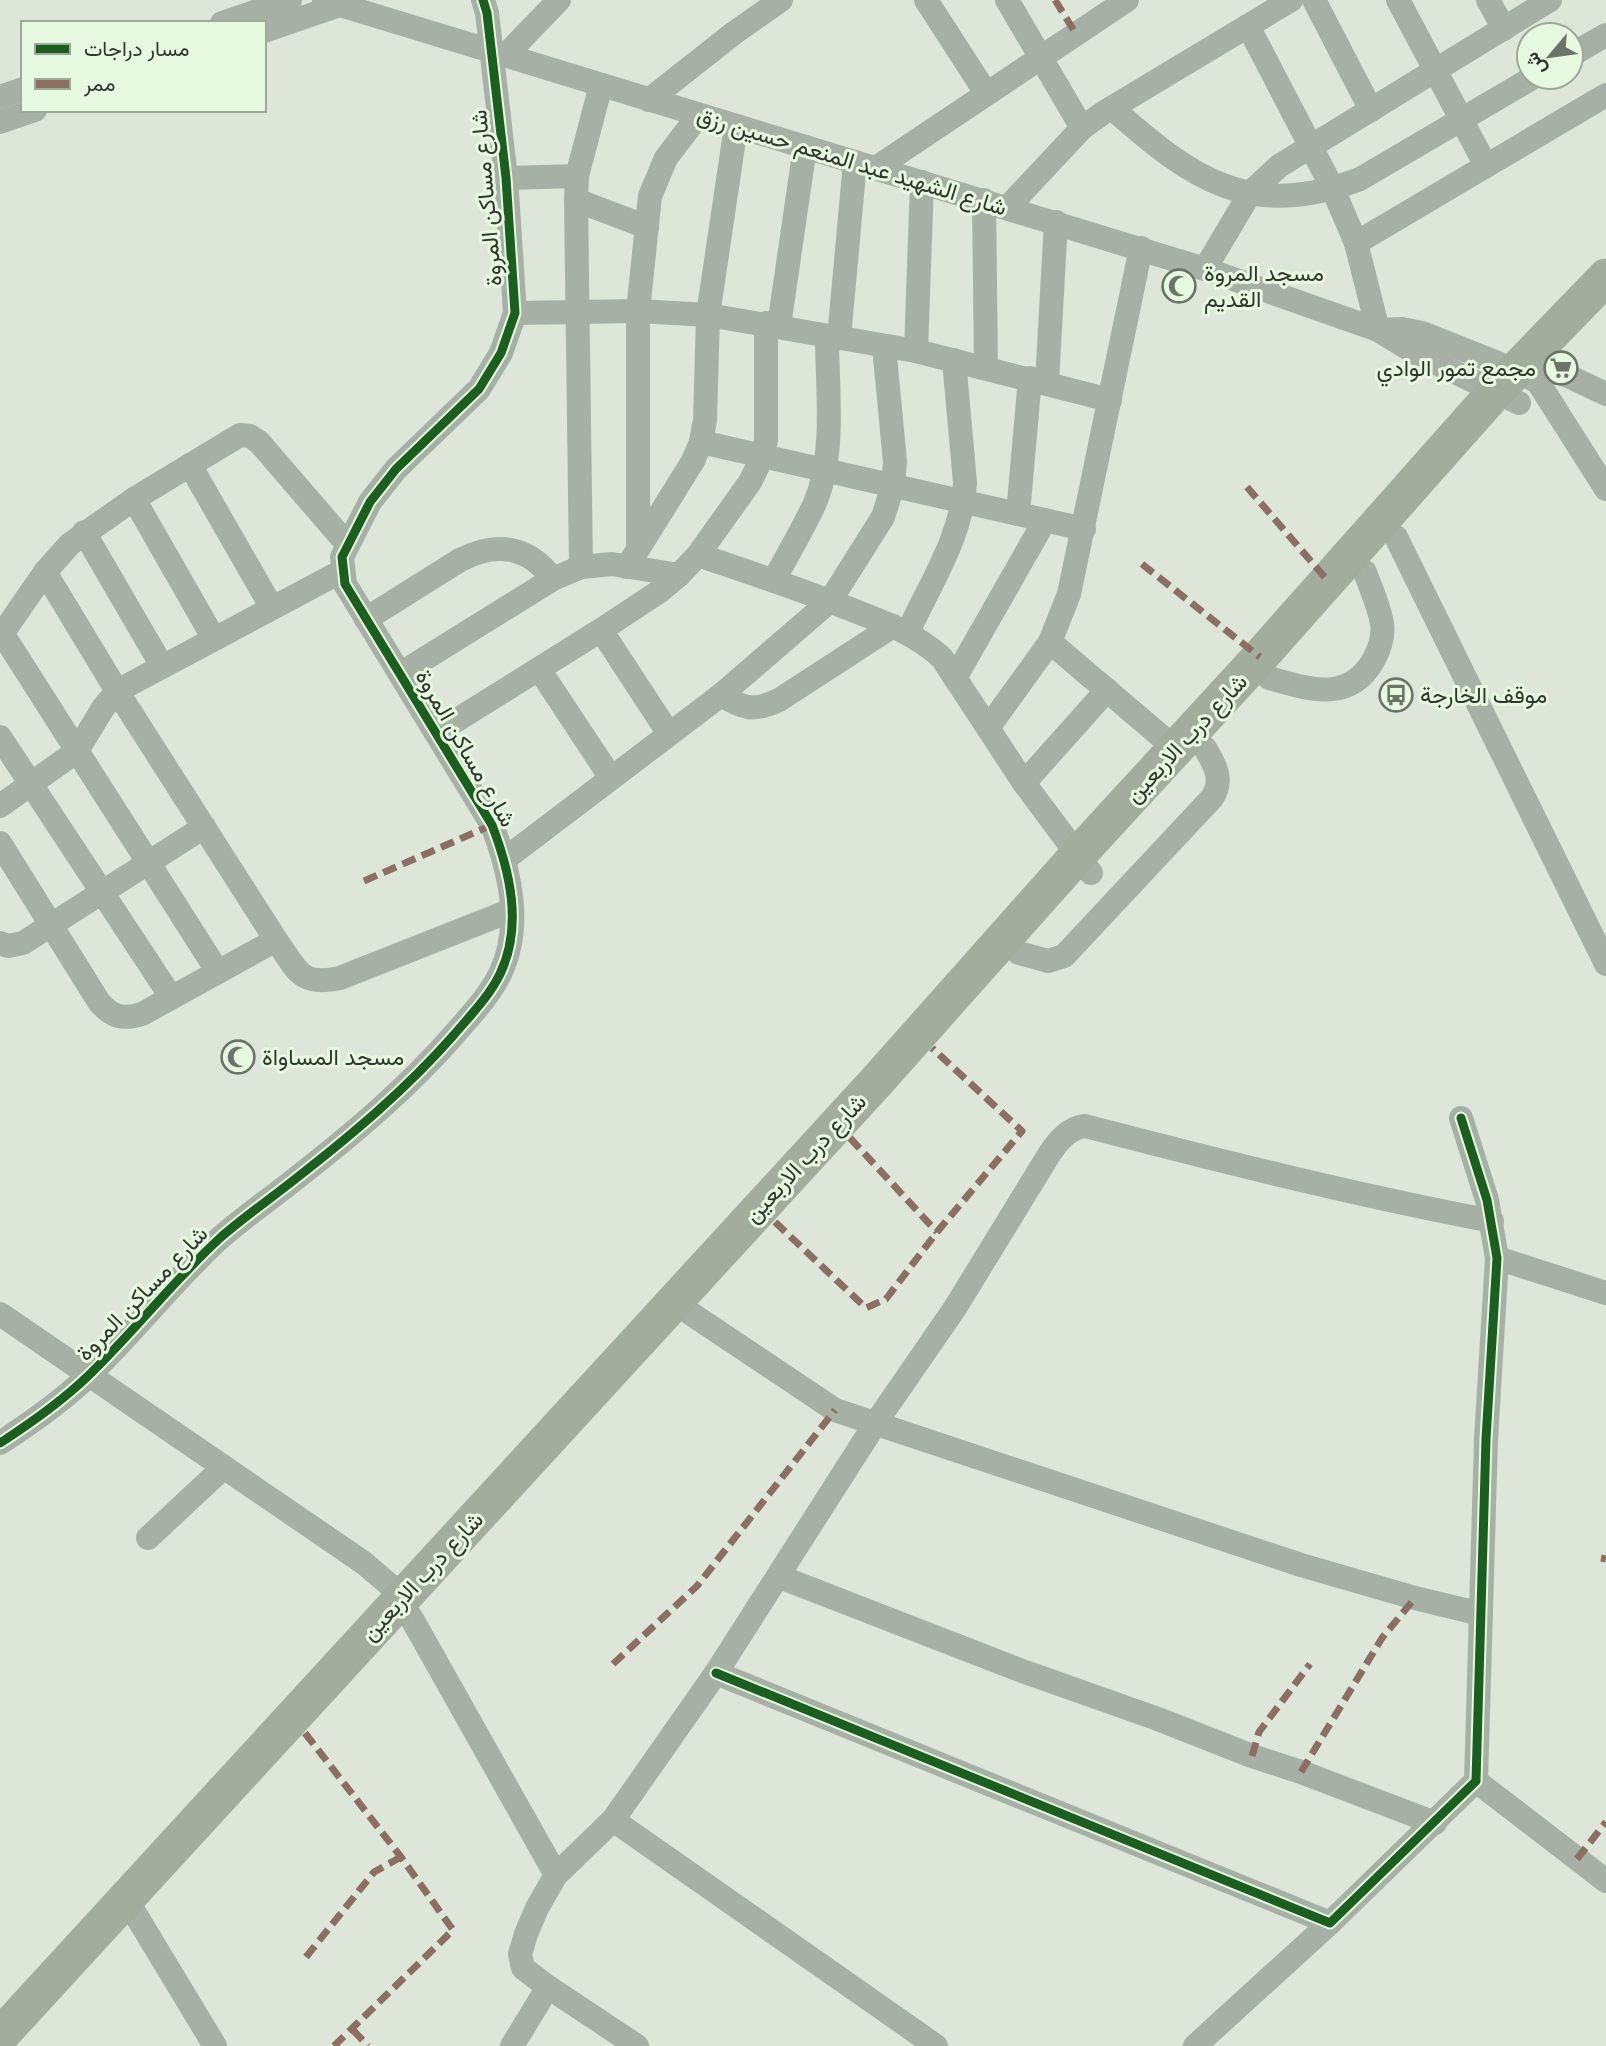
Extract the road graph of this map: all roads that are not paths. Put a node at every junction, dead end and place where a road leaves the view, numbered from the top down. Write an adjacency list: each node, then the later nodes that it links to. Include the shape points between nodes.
1 (290, 0): 15 (street)
2 (483, 0): 21 (street, شارع مساكن المروة)
3 (559, 0): 21 (street)
4 (781, 0): 30 (street)
5 (926, 0): 27 (street)
6 (1007, 0): 22 (street)
7 (1128, 0): 22 (street)
8 (1292, 0): 16 (street)
9 (1314, 0): 32 (street)
10 (1398, 0): 23 (street)
11 (1488, 0): 17 (street)
12 (1550, 0): 17 (street)
13 (332, 2): 14 (street, شارع الشهيد عبد المنعم حسين رزق); 18 (street)
14 (378, 9): 21 (street, شارع الشهيد عبد المنعم حسين رزق)
15 (228, 21)
16 (1248, 26): 31 (street); 39 (street)
17 (1504, 29): 23 (street)
18 (266, 30)
19 (1606, 35): 20 (street)
20 (1585, 47)
21 (498, 54): 24 (street, شارع الشهيد عبد المنعم حسين رزق); 43 (street, شارع مساكن المروة)
22 (1042, 58): 27 (street); 38 (street)
23 (1436, 71): 32 (street); 35 (street)
24 (601, 85): 30 (street, شارع الشهيد عبد المنعم حسين رزق); 45 (street)
25 (1515, 88): 35 (street)
26 (21, 90): 29 (street)
27 (986, 93): 41 (street)
28 (1606, 95): 42 (street)
29 (0, 97)
30 (649, 100): 34 (street, شارع الشهيد عبد المنعم حسين رزق)
31 (1112, 108): 38 (street); 47 (street, via 1176,161 1218,184)
32 (1371, 110): 39 (street)
33 (29, 112): 36 (street)
34 (699, 115): 37 (street, شارع الشهيد عبد المنعم حسين رزق); 51 (street, via 654,182)
35 (1461, 119): 42 (street); 46 (street, via 1360,179)
36 (0, 122)
37 (736, 126): 40 (street, شارع الشهيد عبد المنعم حسين رزق); 60 (street)
38 (1082, 128): 49 (street)
39 (1311, 145): 46 (street); 47 (street)
40 (804, 147): 41 (street, شارع الشهيد عبد المنعم حسين رزق); 61 (street)
41 (865, 165): 44 (street, شارع الشهيد عبد المنعم حسين رزق); 63 (street)
42 (1486, 166): 52 (street)
43 (506, 178): 45 (street); 59 (street, شارع مساكن المروة)
44 (922, 182): 48 (street, شارع الشهيد عبد المنعم حسين رزق); 65 (street)
45 (577, 188): 51 (street); 58 (street)
46 (1333, 189): 47 (street, via 1296,195); 52 (street)
47 (1250, 193): 54 (street)
48 (984, 200): 49 (street, شارع الشهيد عبد المنعم حسين رزق); 67 (street)
49 (1007, 208): 50 (street, شارع الشهيد عبد المنعم حسين رزق)
50 (1056, 222): 53 (street, شارع الشهيد عبد المنعم حسين رزق); 68 (street)
51 (647, 227): 57 (street)
52 (1356, 243): 62 (street)
53 (1141, 248): 54 (street, شارع الشهيد عبد المنعم حسين رزق); 71 (street)
54 (1205, 269): 62 (street, شارع الشهيد عبد المنعم حسين رزق)
55 (1606, 277): 69 (highway, شارع درب الاربعين)
56 (1606, 310): 69 (highway, شارع درب الاربعين)
57 (638, 311): 58 (street); 60 (street); 87 (street)
58 (578, 312): 59 (street); 88 (street)
59 (515, 313): 85 (street, شارع مساكن المروة, via 501,353 485,380 396,468)
60 (708, 315): 61 (street); 72 (street)
61 (773, 325): 63 (street); 73 (street)
62 (1378, 330): 69 (street, شارع الشهيد عبد المنعم حسين رزق, via 1423,333)
63 (833, 337): 64 (street); 75 (street)
64 (884, 346): 65 (street); 76 (street, via 895,462)
65 (916, 351): 66 (street)
66 (954, 360): 67 (street); 79 (street)
67 (986, 367): 68 (street)
68 (1038, 380): 71 (street); 80 (street)
69 (1524, 383): 70 (street, شارع الشهيد عبد المنعم حسين رزق); 77 (street); 84 (highway, شارع درب الاربعين); 115 (highway, شارع درب الاربعين)
70 (1606, 394)
71 (1110, 400): 82 (street)
72 (701, 442): 73 (street); 87 (street)
73 (763, 456): 75 (street); 86 (street)
74 (190, 465): 78 (street); 85 (street, via 231,439 250,436); 96 (street)
75 (824, 470): 76 (street); 94 (street, via 815,502)
76 (892, 485): 79 (street); 95 (street, via 883,517)
77 (1606, 489)
78 (134, 499): 83 (street); 101 (street)
79 (964, 502): 80 (street); 98 (street, via 954,536)
80 (1018, 514): 81 (street)
81 (1045, 520): 82 (street); 106 (street)
82 (1084, 529): 102 (street, via 1069,594)
83 (84, 533): 90 (street); 103 (street)
84 (1396, 537): 91 (highway, شارع درب الاربعين); 132 (street)
85 (347, 544): 89 (street, شارع مساكن المروة)
86 (698, 555): 92 (street); 94 (street)
87 (633, 557): 88 (street); 92 (street)
88 (581, 567): 93 (street)
89 (342, 571): 96 (street); 97 (street, شارع مساكن المروة)
90 (44, 572): 100 (street); 109 (street)
91 (1365, 572): 107 (highway, شارع درب الاربعين); 107 (street, via 1382,625 1382,639 1370,667 1351,685 1325,690)
92 (679, 575): 99 (street)
93 (553, 579): 97 (street, via 542,564 527,555 501,549 476,552); 105 (street)
94 (774, 580): 95 (street)
95 (831, 601): 98 (street); 110 (street)
96 (272, 608): 101 (street)
97 (366, 618): 105 (street, شارع مساكن المروة)
98 (900, 629): 106 (street, via 926,643); 110 (street, via 762,708 740,706)
99 (601, 630): 104 (street); 113 (street)
100 (1, 635): 116 (street)
101 (214, 639): 103 (street)
102 (1050, 642): 108 (street); 111 (street)
103 (162, 666): 109 (street)
104 (539, 669): 112 (street); 117 (street)
105 (400, 674): 112 (street, شارع مساكن المروة)
106 (955, 678): 111 (street)
107 (1269, 678): 115 (highway, شارع درب الاربعين)
108 (1107, 690): 115 (street); 118 (street)
109 (117, 691): 116 (street); 121 (street)
110 (721, 695): 113 (street)
111 (988, 728): 118 (street)
112 (436, 733): 123 (street, شارع مساكن المروة, via 492,825)
113 (669, 734): 117 (street)
114 (0, 737): 119 (street)
115 (1191, 748): 125 (highway, شارع درب الاربعين); 131 (street, via 1214,763 1219,781 1212,798 1064,956 1048,961)
116 (77, 751): 119 (street); 124 (street)
117 (611, 778): 123 (street)
118 (1024, 783): 125 (street)
119 (31, 784): 120 (street); 126 (street)
120 (0, 806)
121 (204, 827): 124 (street); 129 (street)
122 (0, 843): 128 (street)
123 (505, 859): 127 (street, شارع مساكن المروة)
124 (148, 862): 126 (street); 133 (street)
125 (1084, 865): 131 (highway, شارع درب الاربعين); 135 (highway, شارع درب الاربعين)
126 (102, 892): 128 (street); 134 (street)
127 (512, 910): 129 (street, via 324,981 300,974); 142 (street, شارع مساكن المروة, via 511,941 500,974 433,1058 363,1125 220,1238)
128 (51, 925): 130 (street, via 16,945); 134 (street, via 107,1011 130,1018)
129 (276, 940): 133 (street)
130 (0, 943)
131 (1018, 953): 135 (highway, شارع درب الاربعين)
132 (1606, 964)
133 (218, 972): 134 (street)
134 (171, 998)
135 (884, 1088): 140 (highway, شارع درب الاربعين); 148 (highway, شارع درب الاربعين)
136 (1461, 1118): 137 (street)
137 (1492, 1221): 138 (street); 143 (street, via 1268,1174 1078,1127 1050,1153 955,1308)
138 (1497, 1258): 139 (street); 149 (street)
139 (1606, 1293)
140 (690, 1313): 143 (street, via 835,1410); 148 (highway, شارع درب الاربعين)
141 (0, 1314): 142 (street)
142 (90, 1375): 144 (street, شارع مساكن المروة); 145 (street)
143 (875, 1424): 147 (street); 149 (street, via 1301,1565)
144 (0, 1443)
145 (224, 1467): 146 (street); 148 (street, via 364,1563 391,1587)
146 (148, 1538)
147 (780, 1577): 150 (street); 153 (street)
148 (406, 1609): 154 (street); 156 (highway, شارع درب الاربعين)
149 (1480, 1614): 151 (street)
150 (716, 1673): 152 (street); 157 (street)
151 (1476, 1781): 153 (street); 155 (street)
152 (613, 1820): 154 (street); 164 (street)
153 (1436, 1823): 157 (street)
154 (556, 1875): 158 (street, via 537,1908 520,1954 523,1968)
155 (1606, 1881)
156 (131, 1907): 159 (highway, شارع درب الاربعين); 160 (highway, شارع درب الاربعين); 161 (street)
157 (1330, 1923): 165 (street)
158 (548, 1987): 162 (street); 163 (street)
159 (0, 2036)
160 (20, 2046)
161 (215, 2046)
162 (512, 2046)
163 (637, 2046)
164 (936, 2046)
165 (1195, 2046)

